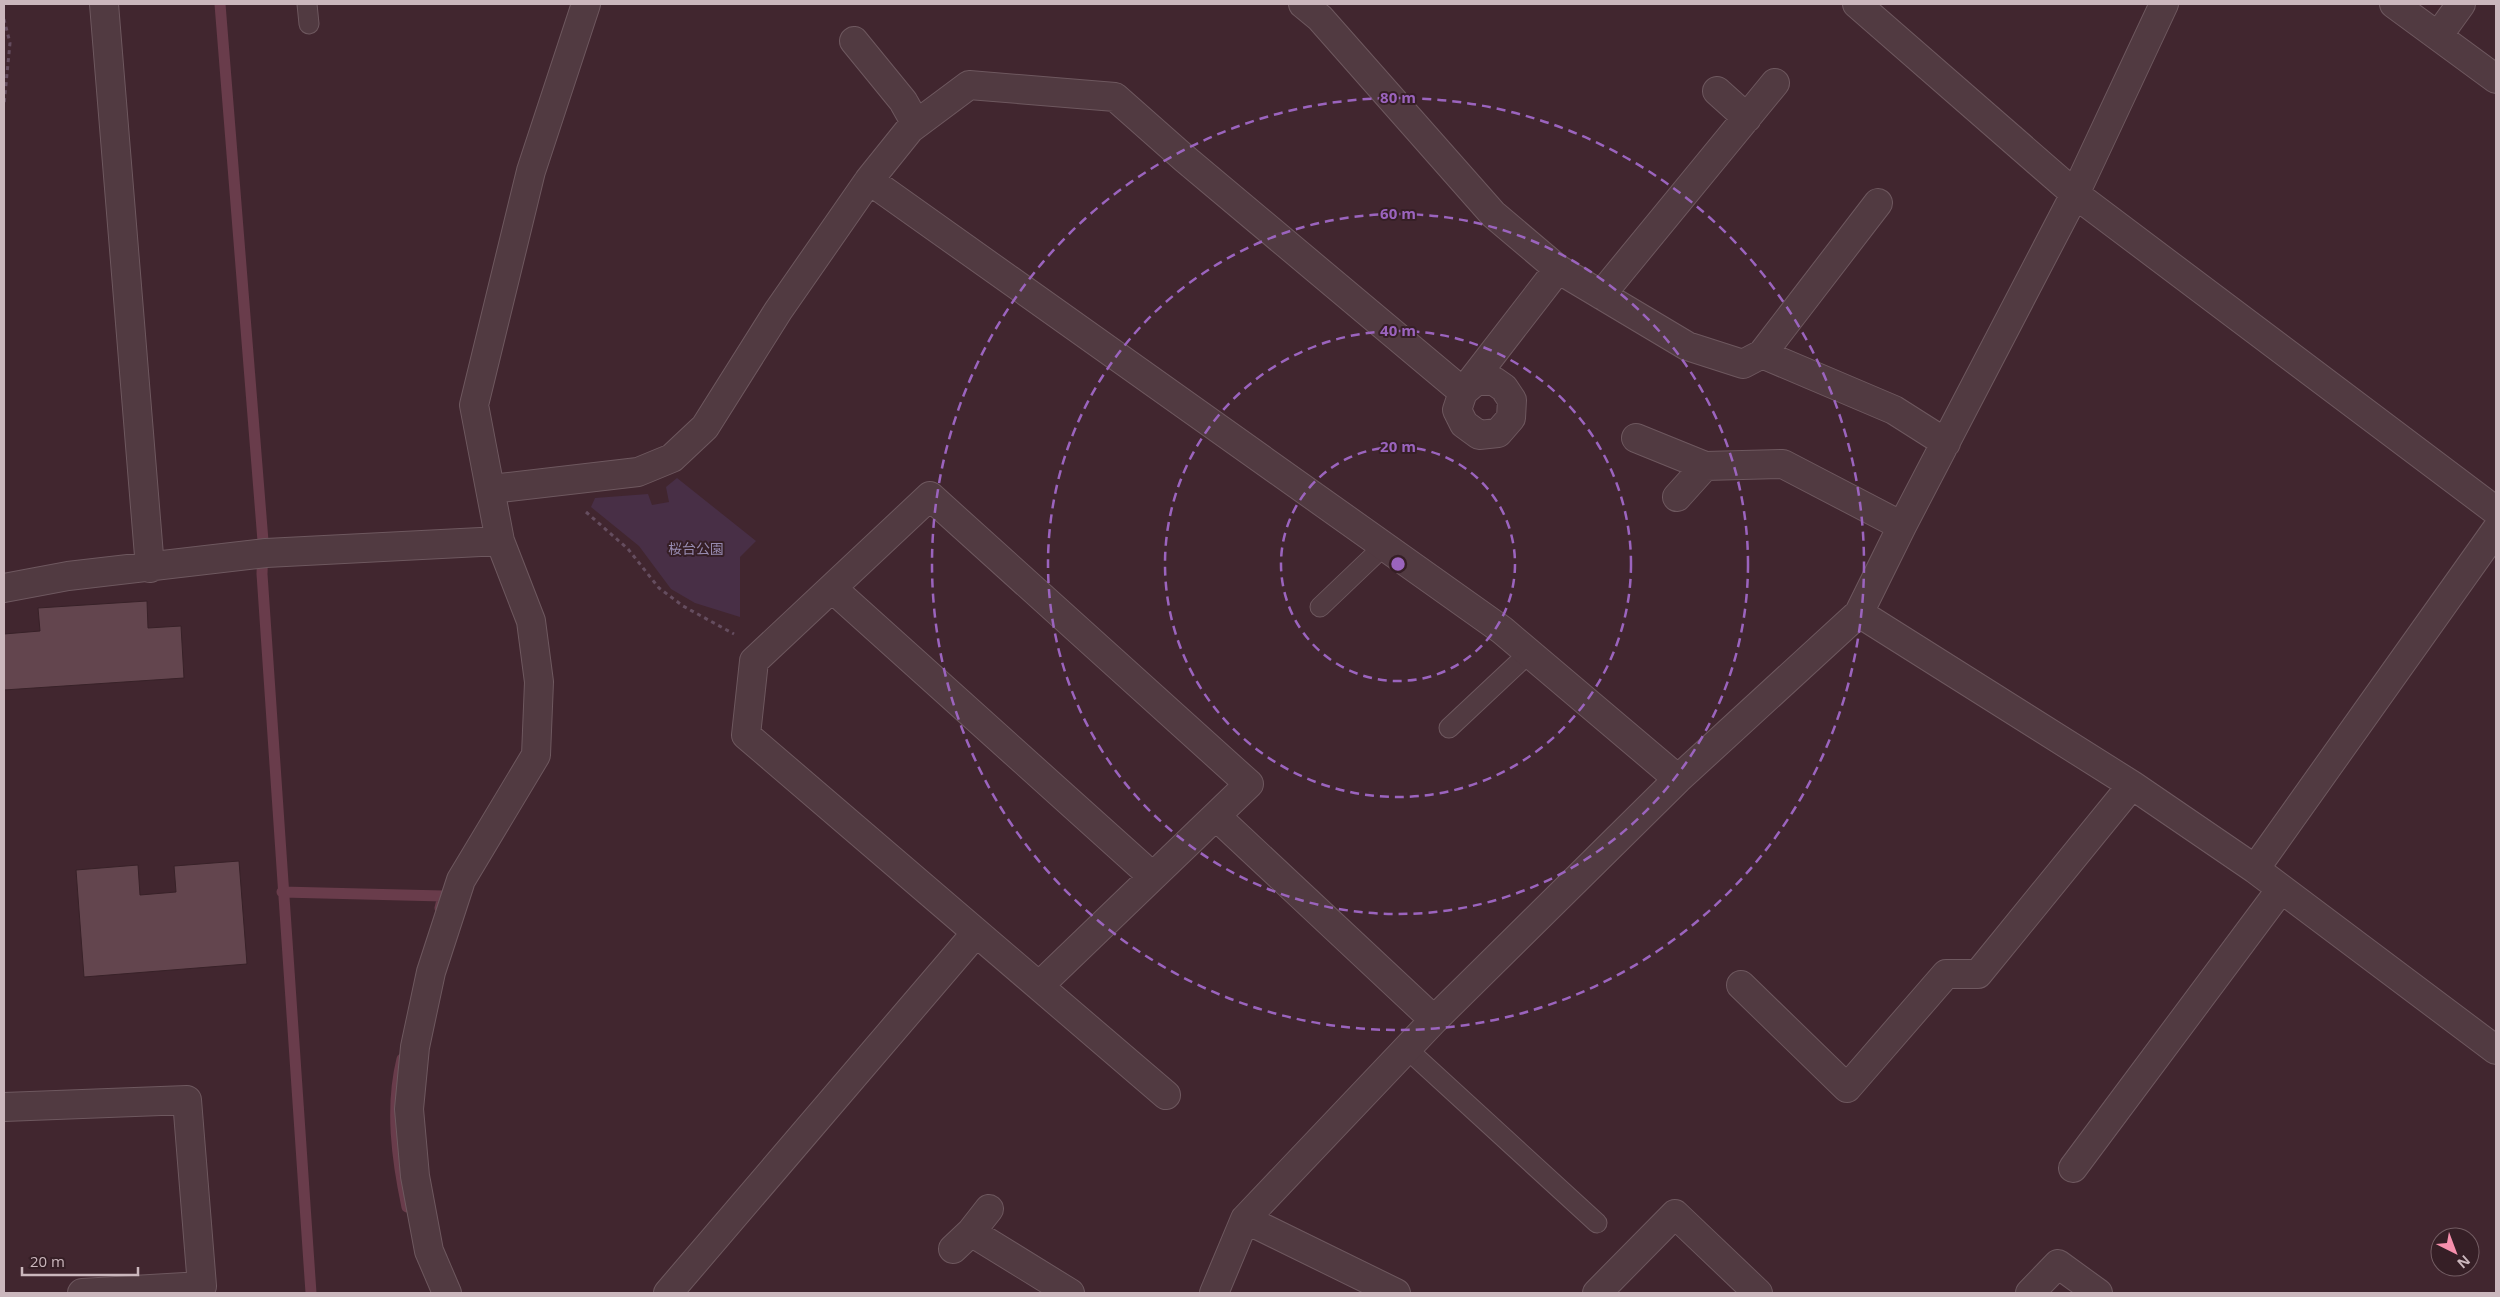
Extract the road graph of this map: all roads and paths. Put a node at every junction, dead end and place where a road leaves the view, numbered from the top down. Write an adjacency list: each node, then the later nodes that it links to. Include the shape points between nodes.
1 (104, 4): 36 (street)
2 (307, 4): 10 (lane)
3 (586, 4): 29 (street, via 531,171 474,405)
4 (1303, 4): 22 (street, via 1327,25 1494,214)
5 (1857, 4): 20 (street)
6 (2164, 4): 20 (street)
7 (2394, 4): 11 (street)
8 (2461, 4): 11 (street)
9 (4, 19): 16 (path, via 10,43)
10 (309, 24)
11 (2438, 36): 13 (street)
12 (854, 41): 18 (street, via 903,101)
13 (2496, 79)
14 (1775, 82): 17 (street)
15 (1717, 91): 17 (street)
16 (4, 105)
17 (1747, 118): 23 (street)
18 (916, 124): 19 (street); 22 (street, via 969,85 1116,97 1463,392)
19 (869, 180): 28 (street, via 778,312 705,427 672,458 638,472); 35 (street)
20 (2075, 194): 26 (street); 31 (street)
21 (1878, 204): 24 (street)
22 (1558, 270): 23 (street)
23 (1601, 295): 24 (street, via 1687,346 1743,364)
24 (1762, 354): 26 (street, via 1894,410)
25 (1636, 438): 27 (street)
26 (1946, 443): 32 (street)
27 (1705, 466): 30 (street); 32 (street, via 1783,464)
28 (551, 482): 29 (street); 41 (path, via 628,549 658,588 683,606)
29 (491, 489): 34 (street)
30 (1677, 497)
31 (2496, 511)
32 (1902, 526): 40 (street)
33 (2496, 530): 47 (street)
34 (500, 541): 36 (street, via 266,553); 63 (street, via 531,621 540,682 536,755 461,880 431,972 415,1047 409,1109 416,1176 429,1251)
35 (1384, 546): 39 (lane); 42 (street, via 1502,630)
36 (150, 568): 37 (street, via 68,576)
37 (4, 588)
38 (833, 589): 41 (street); 46 (street, via 930,496 1249,784); 48 (street)
39 (1320, 607)
40 (1859, 613): 44 (street); 45 (street)
41 (765, 651): 50 (street, via 754,661 746,735)
42 (1528, 654): 43 (lane); 44 (street)
43 (1449, 728)
44 (1678, 779): 53 (street)
45 (2132, 785): 47 (street); 51 (street, via 1978,974 1946,974 1848,1088)
46 (1217, 817): 48 (street); 53 (street)
47 (2255, 869): 49 (street)
48 (1152, 876): 52 (street)
49 (2281, 889): 55 (street); 58 (street)
50 (975, 934): 52 (street); 64 (street)
51 (1741, 985)
52 (1040, 986): 56 (street)
53 (1434, 1020): 54 (street)
54 (1407, 1048): 60 (street); 61 (lane)
55 (2496, 1050)
56 (1166, 1095)
57 (4, 1107): 62 (street, via 187,1100 202,1286)
58 (2073, 1168)
59 (989, 1209): 65 (street, via 962,1240)
60 (1245, 1219): 66 (street); 67 (street)
61 (1597, 1223)
62 (82, 1293)
63 (447, 1293)
64 (668, 1293)
65 (1070, 1293)
66 (1214, 1293)
67 (1396, 1293)
68 (1597, 1293): 69 (street, via 1674,1214)
69 (1758, 1293)
70 (2030, 1293): 71 (street, via 2058,1264)
71 (2098, 1293)

